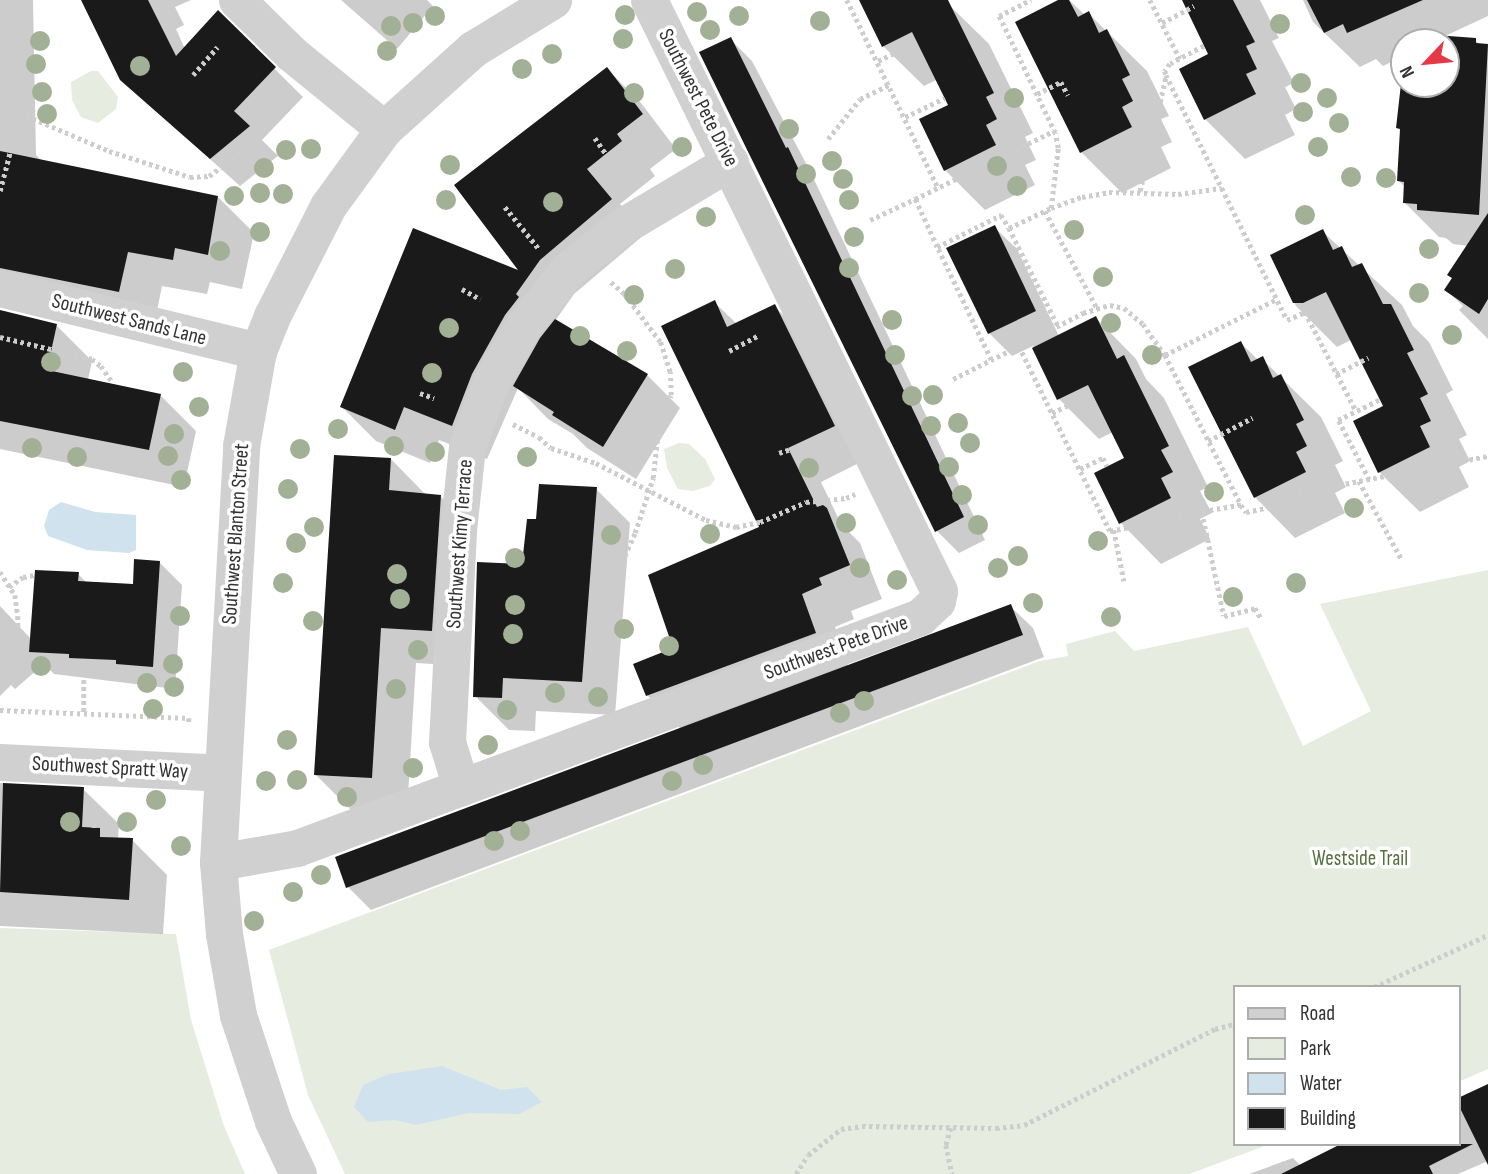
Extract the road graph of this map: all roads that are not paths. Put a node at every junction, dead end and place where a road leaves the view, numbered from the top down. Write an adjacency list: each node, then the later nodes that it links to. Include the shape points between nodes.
1 (237, 0): 4 (street)
2 (553, 0): 4 (street, Southwest Blanton Street, via 473,49)
3 (649, 0): 5 (street, Southwest Pete Drive)
4 (384, 129): 7 (street, Southwest Blanton Street, via 328,206)
5 (730, 162): 10 (street, Southwest Kimy Terrace, via 621,227 574,265 523,326 490,384 467,447 458,530 447,742); 10 (street, Southwest Pete Drive, via 939,591 937,601 920,617)
6 (0, 288): 7 (street, Southwest Sands Lane)
7 (258, 351): 9 (street, Southwest Blanton Street, via 241,446)
8 (0, 762): 9 (street, Southwest Spratt Way)
9 (221, 773): 11 (street, Southwest Blanton Street)
10 (461, 787): 11 (street, Southwest Pete Drive, via 297,848)
11 (218, 862): 12 (street, Southwest Blanton Street, via 237,1015 273,1121)
12 (298, 1174)

